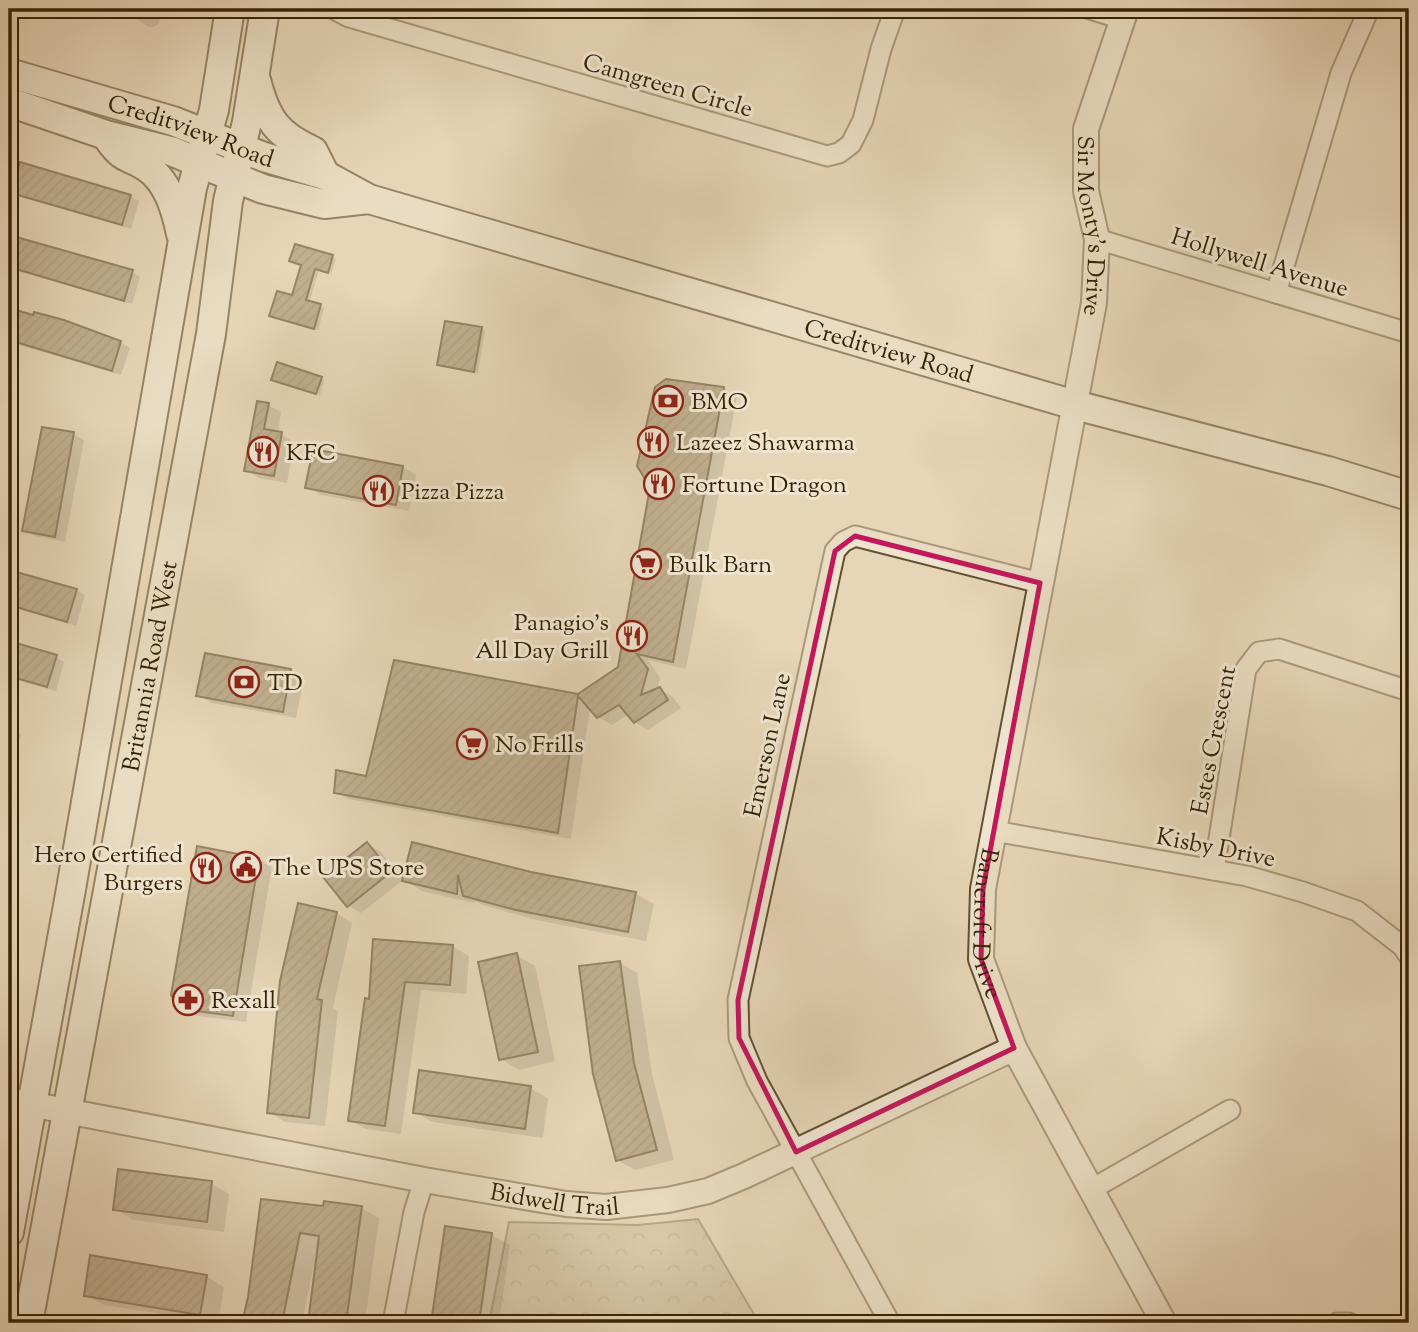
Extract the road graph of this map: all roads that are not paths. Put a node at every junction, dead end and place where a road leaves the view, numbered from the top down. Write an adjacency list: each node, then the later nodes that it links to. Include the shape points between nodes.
1 (230, 9): 12 (main road, Britannia Road West)
2 (265, 9): 9 (main road, Britannia Road West)
3 (334, 9): 4 (street, Camgreen Circle, via 827,156 851,144 863,120)
4 (895, 9)
5 (1090, 9): 7 (street)
6 (1369, 9): 20 (street, via 1341,73)
7 (1124, 14): 18 (street, Sir Monty's Drive, via 1086,130 1086,191)
8 (9, 73): 12 (main road, Creditview Road)
9 (255, 74): 13 (main road, Britannia Road West); 15 (main road, via 272,122 291,141 313,151)
10 (9, 102): 11 (main road, Creditview Road)
11 (106, 135): 14 (main road, Creditview Road); 19 (main road, via 121,156 145,166 164,185 177,214)
12 (207, 135): 13 (main road, Creditview Road); 14 (main road, Britannia Road West)
13 (240, 148): 15 (main road, Creditview Road); 16 (main road, Britannia Road West)
14 (199, 162): 16 (main road, Creditview Road); 19 (main road, Britannia Road West)
15 (325, 175): 17 (main road, Creditview Road)
16 (234, 177): 17 (main road, Creditview Road, via 324,204); 32 (main road, Britannia Road West, via 211,334)
17 (369, 199): 22 (main road, Creditview Road)
18 (1097, 239): 20 (street, Hollywell Avenue); 22 (street, Sir Monty's Drive, via 1091,324)
19 (183, 245): 30 (main road, Britannia Road West)
20 (1276, 293): 21 (street, Hollywell Avenue)
21 (1409, 333)
22 (1074, 405): 23 (main road, Creditview Road); 24 (street, Bancroft Drive)
23 (1409, 495)
24 (1040, 583): 26 (street, Bancroft Drive); 33 (street, Emerson Lane, via 855,536 835,551 737,1000 739,1038)
25 (1409, 691): 27 (street, Estes Crescent, via 1279,649 1259,652 1246,669)
26 (994, 831): 27 (street, Kisby Drive); 29 (street, Bancroft Drive, via 983,889 981,959)
27 (1214, 870): 28 (street, Kisby Drive, via 1357,911)
28 (1409, 956)
29 (1014, 1048): 33 (street, Bidwell Trail); 35 (street, Bancroft Drive)
30 (20, 1102): 32 (street, Bidwell Trail); 36 (main road, Britannia Road West)
31 (1230, 1110): 35 (street)
32 (69, 1112): 34 (street, Bidwell Trail); 37 (main road, Britannia Road West)
33 (796, 1152): 34 (street, Bidwell Trail, via 708,1191 606,1208); 39 (street)
34 (424, 1180): 38 (street)
35 (1092, 1189): 40 (street, Bancroft Drive)
36 (9, 1232)
37 (28, 1323)
38 (393, 1323)
39 (890, 1323)
40 (1164, 1323)
41 (1337, 1323): 42 (street)
42 (1349, 1323)

